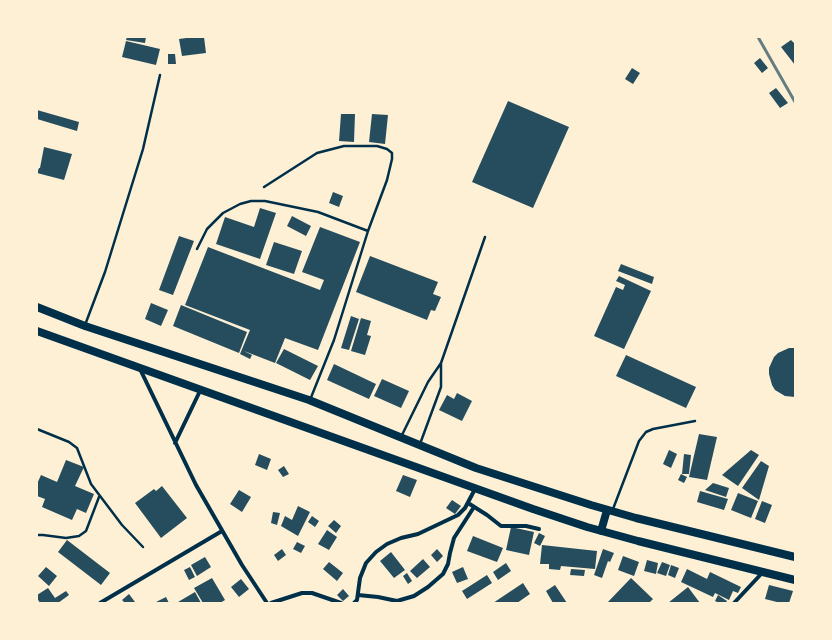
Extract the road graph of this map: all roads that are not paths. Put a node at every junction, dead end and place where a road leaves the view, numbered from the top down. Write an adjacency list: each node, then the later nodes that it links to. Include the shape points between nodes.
1 (160, 75): 7 (lane, via 143,149 106,272)
2 (264, 187): 3 (lane, via 317,153 344,146 377,146 387,149 392,153 392,159)
3 (368, 231): 5 (lane, via 318,212 265,201 251,201 223,213 207,229); 12 (lane, via 334,340)
4 (485, 237): 9 (lane)
5 (197, 249)
6 (37, 307): 7 (highway)
7 (85, 326): 12 (highway)
8 (37, 331): 10 (highway)
9 (442, 363): 15 (lane, via 428,382); 17 (lane, via 441,387)
10 (140, 369): 11 (highway); 16 (street)
11 (200, 391): 16 (street); 18 (highway)
12 (309, 400): 15 (highway)
13 (695, 421): 22 (lane, via 646,432 639,441)
14 (37, 429): 19 (lane, via 70,442 76,448)
15 (401, 438): 17 (highway)
16 (175, 443): 24 (street)
17 (419, 445): 22 (highway, via 476,468)
18 (475, 489): 20 (street); 25 (highway)
19 (99, 497): 26 (lane, via 86,531 79,536 66,538); 27 (lane)
20 (468, 503): 21 (street); 31 (street, via 458,515 449,520 387,544 376,552 366,564 360,578)
21 (474, 507): 23 (street, via 501,526 526,526); 31 (street, via 454,538 443,574 428,587 414,596 397,601 378,597)
22 (610, 511): 25 (highway); 28 (highway)
23 (539, 530)
24 (222, 531): 32 (street); 33 (street)
25 (601, 531): 29 (highway)
26 (37, 535)
27 (143, 547)
28 (795, 557)
29 (763, 572): 30 (highway); 36 (street)
30 (795, 580)
31 (357, 600)
32 (100, 603)
33 (267, 603)
34 (271, 603): 35 (street, via 302,593 312,593)
35 (341, 603)
36 (734, 603)

